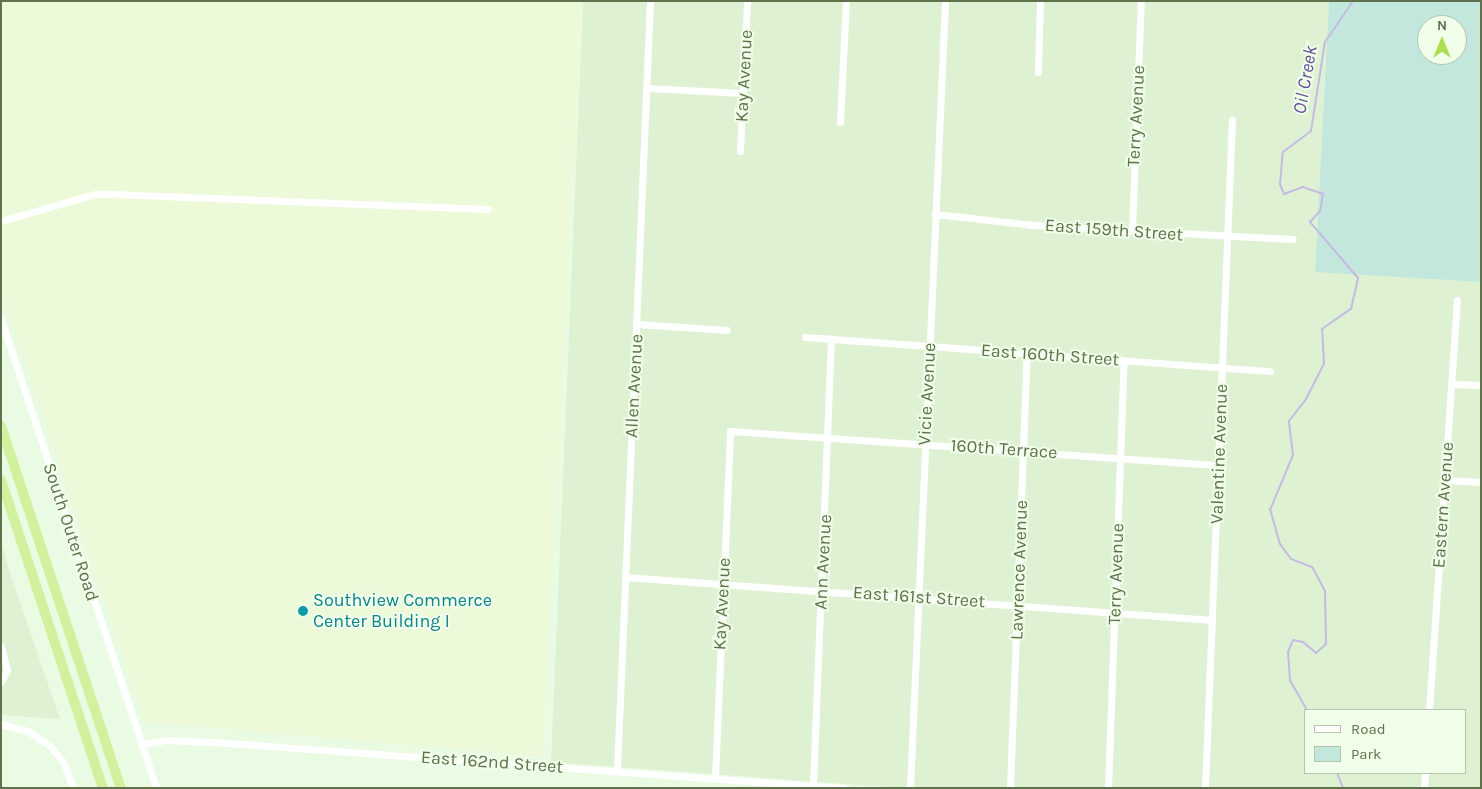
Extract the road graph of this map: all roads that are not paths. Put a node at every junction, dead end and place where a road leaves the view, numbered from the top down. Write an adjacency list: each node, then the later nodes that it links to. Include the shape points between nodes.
1 (650, 1): 8 (street, Allen Avenue)
2 (747, 1): 9 (street, Kay Avenue)
3 (846, 1): 11 (street)
4 (945, 1): 14 (street, Vicie Avenue)
5 (1040, 1): 7 (street)
6 (1141, 1): 16 (street, Terry Avenue)
7 (1038, 72)
8 (647, 88): 9 (street); 21 (street, Allen Avenue)
9 (743, 93): 12 (street, Kay Avenue)
10 (1232, 120): 17 (street, Valentine Avenue)
11 (840, 122)
12 (740, 151)
13 (488, 209): 15 (street, via 95,194)
14 (935, 214): 16 (street, East 159th Street); 25 (street, Vicie Avenue)
15 (1, 221)
16 (1132, 230): 17 (street, East 159th Street)
17 (1229, 237): 18 (street, East 159th Street); 28 (street, Valentine Avenue)
18 (1293, 239)
19 (1457, 300): 30 (street, Eastern Avenue)
20 (1, 319): 53 (street, South Outer Road)
21 (637, 324): 22 (street); 42 (street, Allen Avenue)
22 (727, 330)
23 (805, 337): 24 (street, East 160th Street)
24 (831, 338): 25 (street, East 160th Street); 34 (street, Ann Avenue)
25 (929, 346): 26 (street, East 160th Street); 35 (street, Vicie Avenue)
26 (1028, 353): 27 (street, East 160th Street); 36 (street, Lawrence Avenue)
27 (1124, 360): 28 (street, East 160th Street); 37 (street, Terry Avenue)
28 (1223, 368): 29 (street, East 160th Street); 38 (street, Valentine Avenue)
29 (1270, 371)
30 (1452, 384): 31 (street); 40 (street, Eastern Avenue)
31 (1481, 385)
32 (1, 426): 60 (highway)
33 (730, 431): 34 (street, 160th Terrace); 43 (street, Kay Avenue)
34 (828, 436): 35 (street, 160th Terrace); 44 (street, Ann Avenue)
35 (925, 444): 36 (street, 160th Terrace); 45 (street, Vicie Avenue)
36 (1024, 451): 37 (street, 160th Terrace); 46 (street, Lawrence Avenue)
37 (1120, 458): 38 (street, 160th Terrace); 47 (street, Terry Avenue)
38 (1219, 465): 48 (street, Valentine Avenue)
39 (1, 480): 59 (highway)
40 (1445, 480): 41 (street); 51 (street, Eastern Avenue)
41 (1481, 482)
42 (626, 577): 43 (street, East 161st Street); 54 (street, Allen Avenue)
43 (723, 584): 44 (street, East 161st Street); 56 (street, Kay Avenue)
44 (822, 591): 45 (street, East 161st Street); 57 (street, Ann Avenue)
45 (918, 597): 46 (street, East 161st Street); 63 (street, Vicie Avenue)
46 (1017, 604): 47 (street, East 161st Street); 64 (street, Lawrence Avenue)
47 (1115, 612): 48 (street, East 161st Street); 65 (street, Terry Avenue)
48 (1212, 620): 66 (street, Valentine Avenue)
49 (1, 646): 50 (street, via 6,675)
50 (1, 682)
51 (1428, 709)
52 (1, 724): 58 (street, via 38,736 58,754)
53 (141, 745): 54 (street, East 162nd Street, via 181,741); 61 (street, South Outer Road)
54 (616, 770): 56 (street, East 162nd Street)
55 (1425, 774): 67 (street)
56 (715, 778): 57 (street, East 162nd Street)
57 (813, 786): 62 (street, East 162nd Street)
58 (73, 788)
59 (104, 788)
60 (121, 788)
61 (156, 788)
62 (843, 788)
63 (910, 788)
64 (1010, 788)
65 (1108, 788)
66 (1206, 788)
67 (1424, 788)

